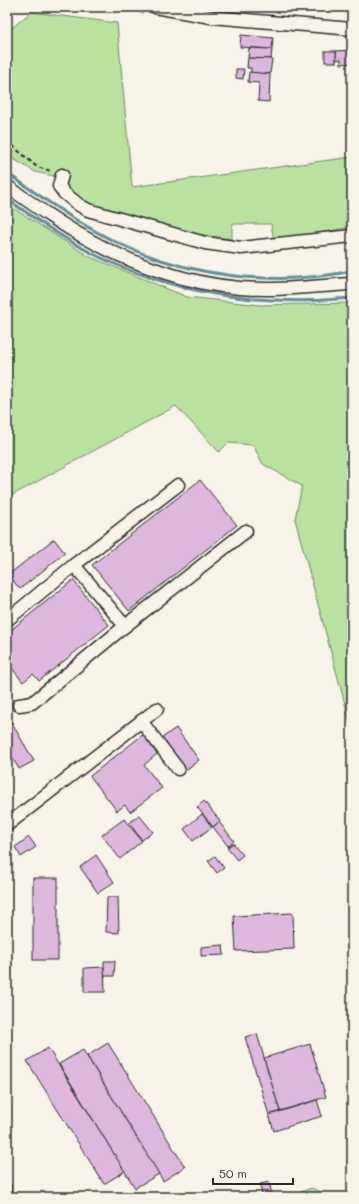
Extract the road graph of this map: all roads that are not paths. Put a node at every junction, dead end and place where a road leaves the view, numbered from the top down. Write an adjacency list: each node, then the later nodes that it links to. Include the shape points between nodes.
1 (155, 7): 2 (street, via 211,17)
2 (352, 30)
3 (62, 175): 5 (street, via 59,186 64,193 88,210 216,249)
4 (7, 186): 6 (street, via 94,242 136,262 184,278 239,288 286,289)
5 (352, 236)
6 (350, 284)
7 (178, 484): 9 (street)
8 (246, 530): 11 (street)
9 (74, 566): 10 (street); 11 (street)
10 (7, 620)
11 (125, 626): 12 (street, via 32,703)
12 (19, 705)
13 (157, 709): 14 (street)
14 (141, 721): 15 (street); 16 (street)
15 (178, 769)
16 (7, 825)

